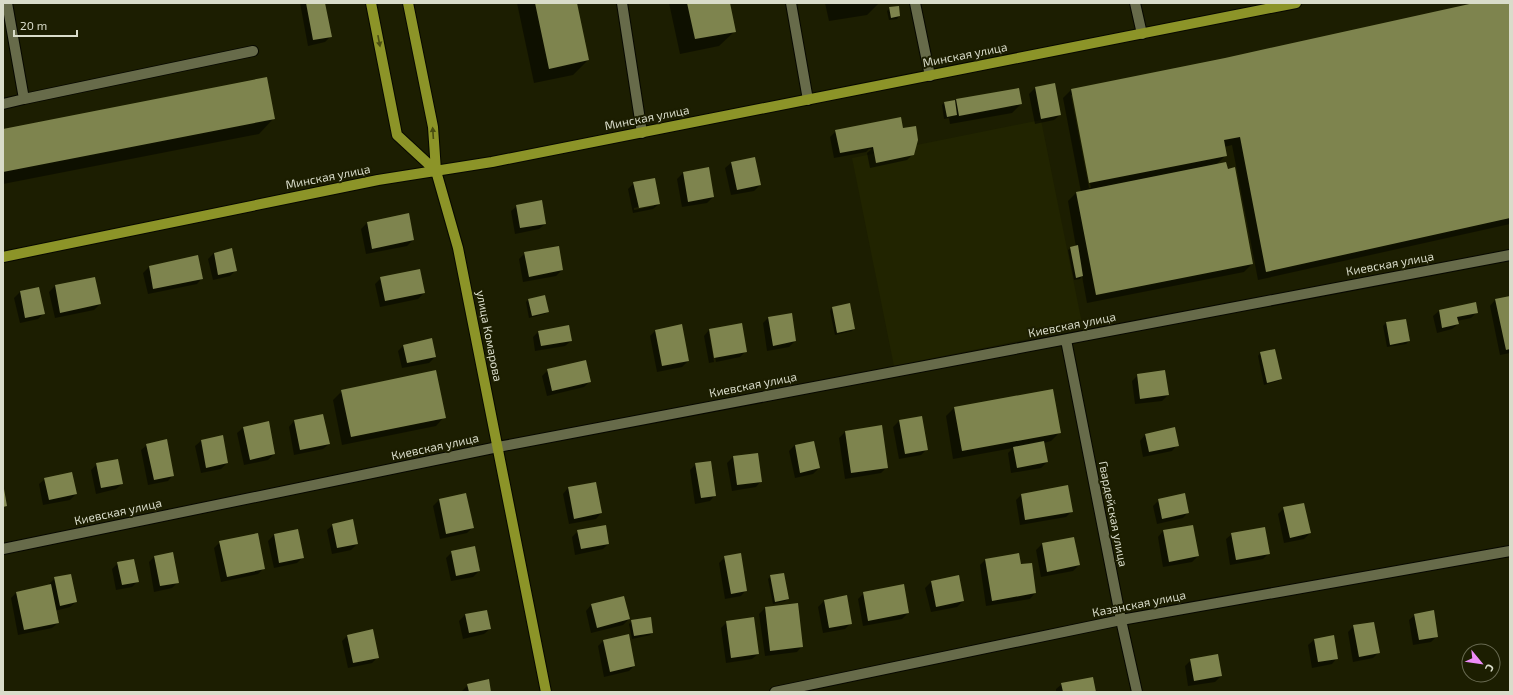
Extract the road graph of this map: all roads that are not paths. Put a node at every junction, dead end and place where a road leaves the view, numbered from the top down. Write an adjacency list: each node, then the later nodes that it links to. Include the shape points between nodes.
1 (7, 3): 13 (street)
2 (371, 3): 17 (main road, one-way to 17, via 398,135)
3 (408, 3): 17 (main road, улица Комарова, one-way to 3, via 433,127)
4 (622, 3): 16 (street)
5 (791, 3): 14 (street)
6 (915, 3): 12 (street)
7 (1135, 3): 10 (street)
8 (1296, 3): 9 (main road, Минская улица)
9 (1260, 6): 10 (main road, Минская улица)
10 (1142, 34): 12 (main road, Минская улица)
11 (253, 51): 13 (street)
12 (930, 76): 14 (main road, Минская улица)
13 (24, 99): 15 (street)
14 (808, 100): 16 (main road, Минская улица)
15 (3, 104)
16 (642, 133): 17 (main road, Минская улица)
17 (436, 171): 19 (main road, Минская улица, via 378,180); 21 (main road, улица Комарова, via 458,248)
18 (1510, 255): 20 (street, Киевская улица)
19 (3, 257)
20 (1066, 340): 21 (street, Киевская улица); 24 (street, Гвардейская улица)
21 (498, 447): 22 (street, Киевская улица); 25 (main road, улица Комарова)
22 (3, 549)
23 (1510, 551): 24 (street, Казанская улица)
24 (1121, 620): 26 (street, Казанская улица); 27 (street, Гвардейская улица)
25 (546, 692)
26 (775, 692)
27 (1137, 692)

